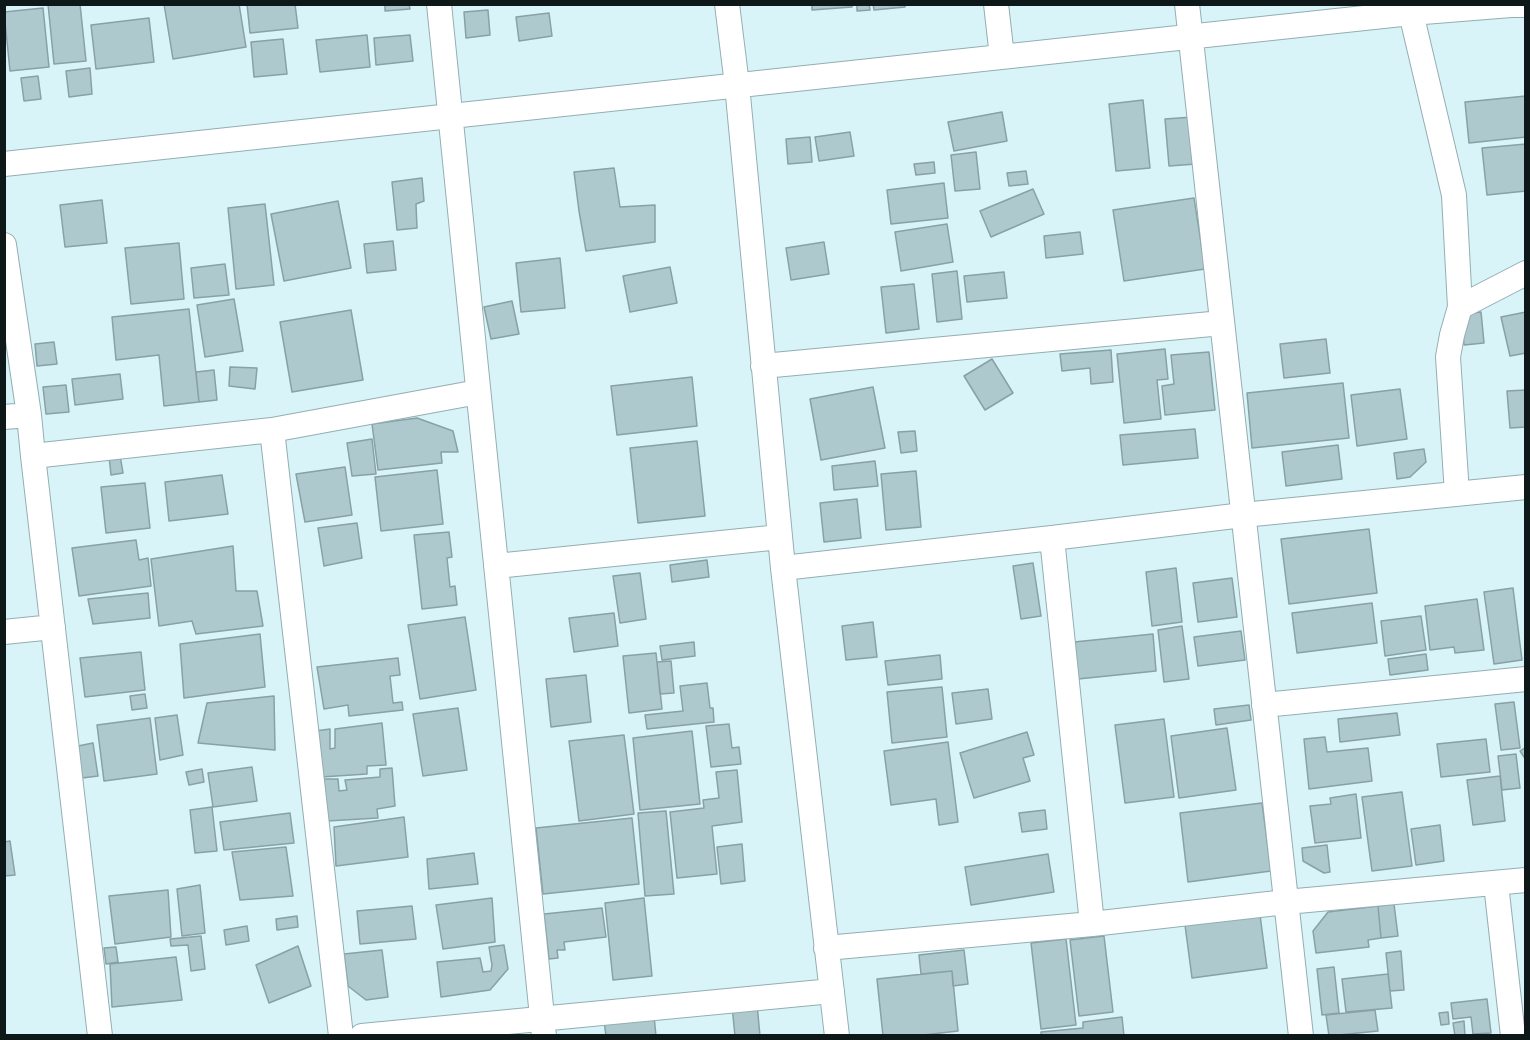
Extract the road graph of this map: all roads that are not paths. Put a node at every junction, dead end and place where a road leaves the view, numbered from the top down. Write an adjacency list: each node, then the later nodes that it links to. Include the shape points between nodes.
1 (439, 4): 10 (street)
2 (727, 4): 9 (street)
3 (996, 4): 8 (street)
4 (1187, 4): 7 (street)
5 (1526, 5): 6 (street)
6 (1411, 13): 7 (street); 14 (street, via 1454,195)
7 (1191, 37): 8 (street); 15 (street)
8 (1002, 57): 9 (street)
9 (737, 85): 10 (street); 16 (street)
10 (451, 116): 11 (street); 17 (street)
11 (4, 164)
12 (4, 245): 18 (street)
13 (1526, 273): 14 (street)
14 (1460, 307): 23 (street, via 1448,357)
15 (1222, 323): 16 (street); 24 (street)
16 (763, 366): 25 (street)
17 (478, 392): 20 (street); 27 (street)
18 (29, 415): 19 (street); 21 (street)
19 (4, 417)
20 (272, 430): 21 (street); 41 (street)
21 (33, 456): 29 (street)
22 (1526, 487): 23 (street)
23 (1457, 494): 24 (street)
24 (1243, 515): 26 (street); 32 (street)
25 (780, 537): 27 (street); 28 (street)
26 (1052, 538): 28 (street); 36 (street)
27 (496, 566): 39 (street)
28 (783, 568): 37 (street)
29 (53, 627): 30 (street); 40 (street)
30 (4, 632)
31 (1526, 679): 32 (street)
32 (1264, 705): 35 (street)
33 (1526, 880): 34 (street)
34 (1496, 884): 35 (street); 45 (street)
35 (1286, 902): 36 (street); 44 (street)
36 (1092, 924): 37 (street)
37 (826, 948): 38 (street)
38 (832, 991): 39 (street); 43 (street)
39 (543, 1027): 42 (street)
40 (100, 1035)
41 (341, 1035)
42 (362, 1035)
43 (837, 1035)
44 (1301, 1035)
45 (1513, 1035)

